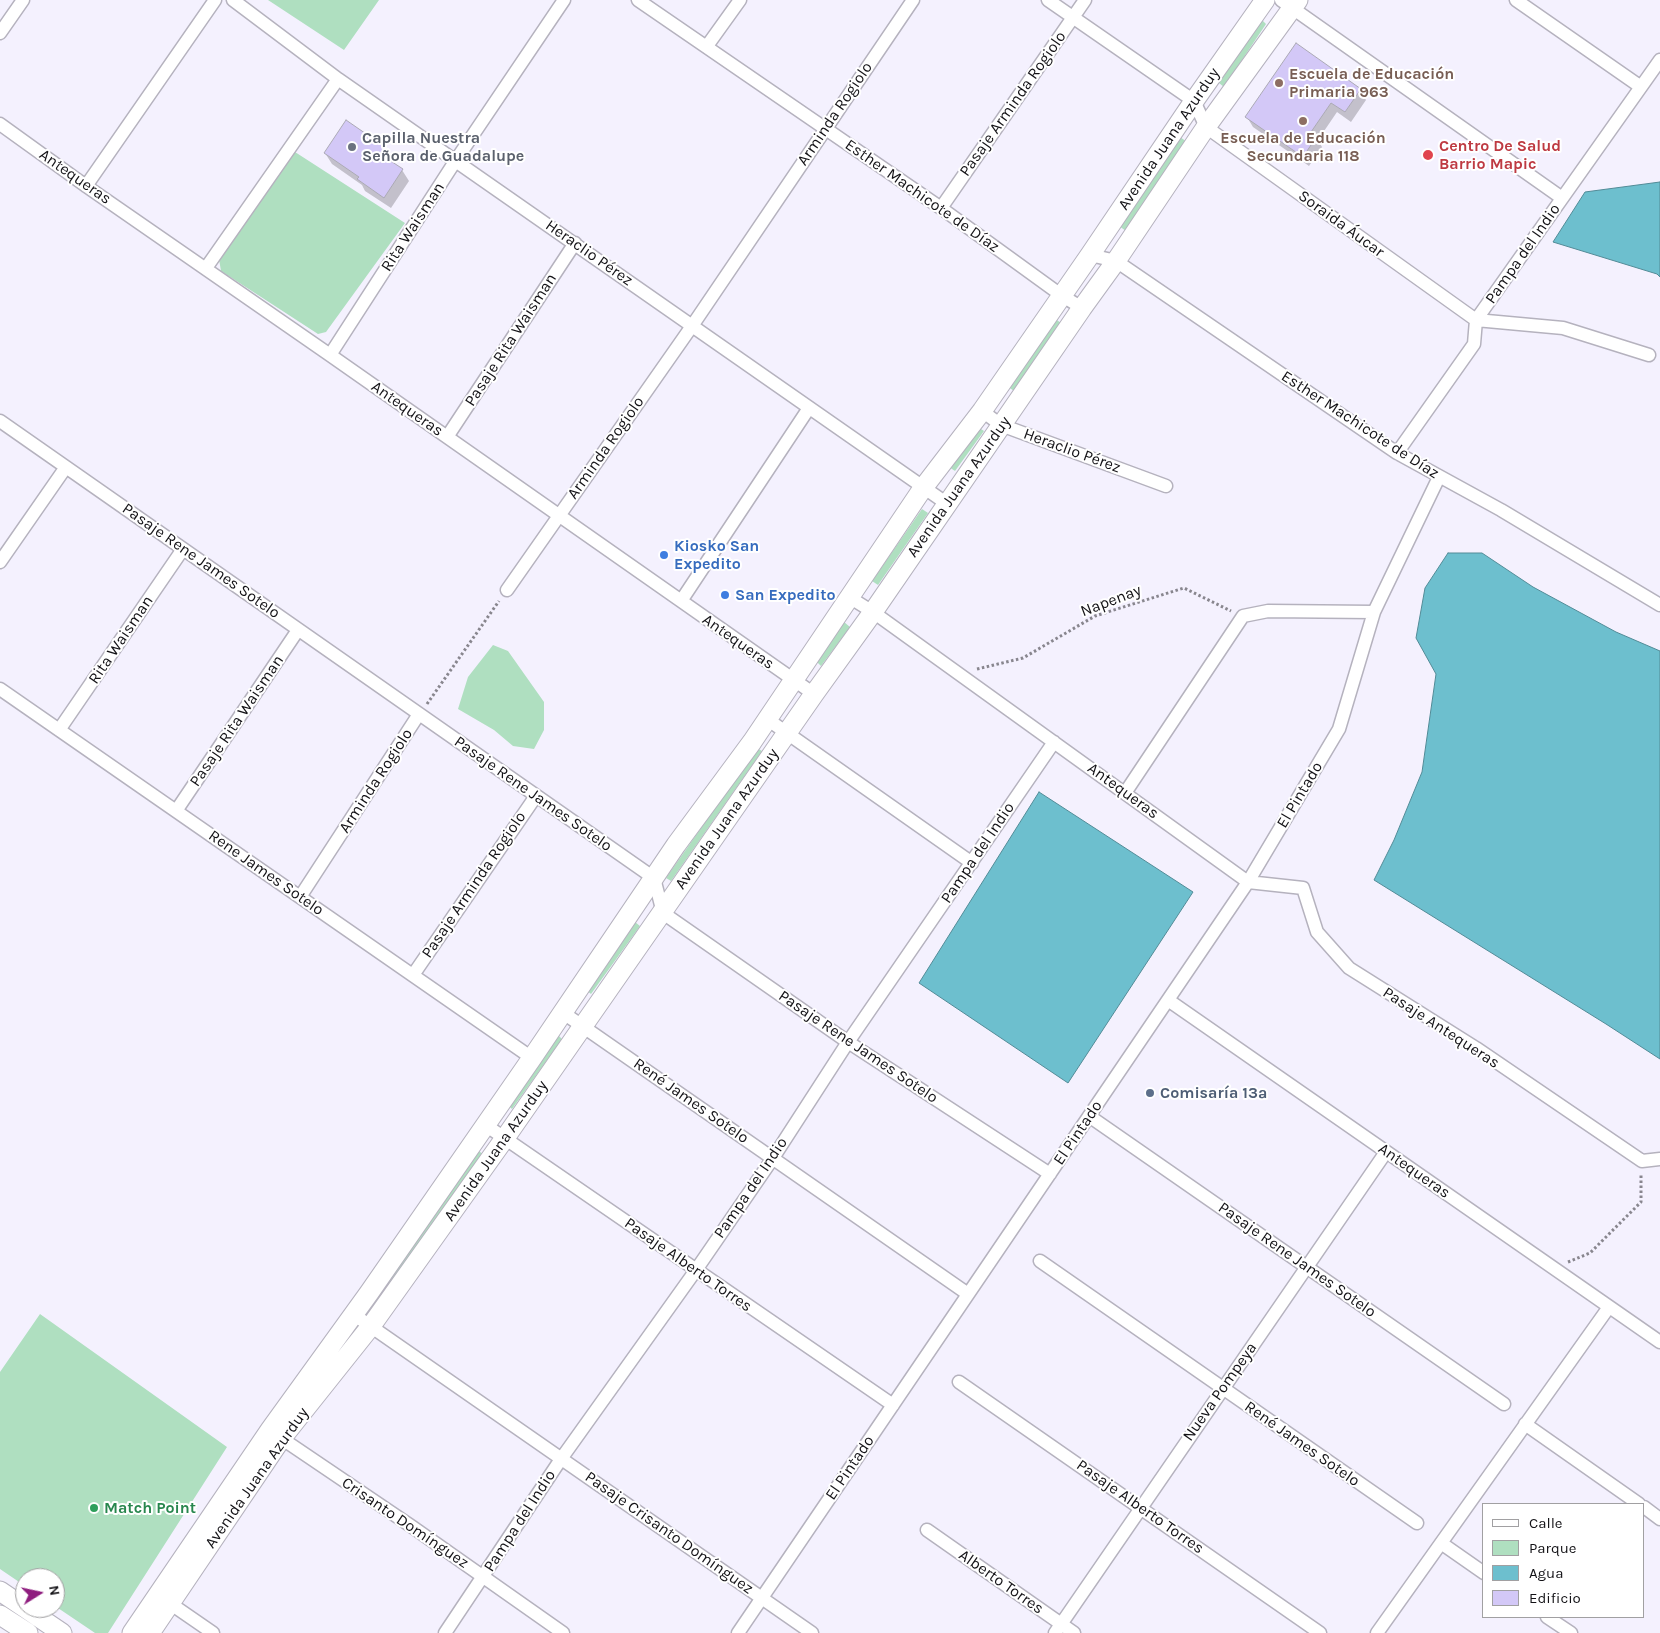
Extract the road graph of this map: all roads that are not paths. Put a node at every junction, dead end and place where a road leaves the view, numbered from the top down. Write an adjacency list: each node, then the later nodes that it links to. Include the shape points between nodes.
1 (23, 0): 14 (street)
2 (215, 0): 24 (street)
3 (233, 0): 17 (street, Heraclio Pérez)
4 (564, 0): 23 (street, Rita Waisman)
5 (638, 0): 15 (street, Esther Machicote de Díaz)
6 (740, 0): 15 (street)
7 (913, 0): 22 (street, Arminda Rogiolo)
8 (1048, 0): 13 (street)
9 (1085, 0): 13 (street, Pasaje Arminda Rogiolo)
10 (1265, 0): 19 (main road, Avenida Juana Azurduy)
11 (1516, 0): 18 (street)
12 (1290, 3): 21 (main road, Avenida Juana Azurduy); 25 (street)
13 (1072, 17): 19 (street); 26 (street, Pasaje Arminda Rogiolo)
14 (0, 34)
15 (707, 46): 22 (street, Esther Machicote de Díaz)
16 (1660, 60): 18 (street, Pampa del Indio)
17 (338, 79): 23 (street, Heraclio Pérez); 30 (street)
18 (1641, 87): 25 (street, Pampa del Indio)
19 (1194, 101): 21 (street); 28 (main road, Avenida Juana Azurduy)
20 (0, 124): 24 (street, Antequeras)
21 (1206, 127): 29 (main road, Avenida Juana Azurduy); 33 (street, Soraida Áucar)
22 (825, 128): 26 (street, Esther Machicote de Díaz); 34 (street, Arminda Rogiolo)
23 (456, 160): 27 (street, Heraclio Pérez); 35 (street, Rita Waisman)
24 (86, 186): 30 (street, Antequeras)
25 (1562, 198): 33 (street, Pampa del Indio)
26 (941, 208): 31 (street, Esther Machicote de Díaz)
27 (574, 243): 34 (street, Heraclio Pérez); 41 (street, Pasaje Rita Waisman)
28 (1090, 255): 29 (street, Esther Machicote de Díaz); 31 (main road, Avenida Juana Azurduy)
29 (1116, 261): 32 (main road, Avenida Juana Azurduy); 42 (street, Esther Machicote de Díaz)
30 (206, 268): 35 (street, Antequeras)
31 (1061, 295): 32 (street, Esther Machicote de Díaz); 38 (main road, Avenida Juana Azurduy)
32 (1082, 308): 40 (main road, Avenida Juana Azurduy)
33 (1476, 320): 36 (street, via 1563,328); 42 (street, Pampa del Indio, via 1474,344)
34 (692, 326): 37 (street, Heraclio Pérez); 48 (street, Arminda Rogiolo)
35 (330, 355): 41 (street, Antequeras)
36 (1649, 355)
37 (809, 408): 46 (street, Heraclio Pérez); 53 (street)
38 (982, 411): 40 (street, Heraclio Pérez); 46 (main road, Avenida Juana Azurduy)
39 (0, 421): 43 (street, Pasaje Rene James Sotelo)
40 (1002, 425): 45 (street, Heraclio Pérez); 47 (main road, Avenida Juana Azurduy)
41 (447, 437): 48 (street, Antequeras)
42 (1397, 453): 44 (street, Esther Machicote de Díaz)
43 (66, 467): 49 (street, Pasaje Rene James Sotelo); 50 (street)
44 (1439, 477): 54 (street, Esther Machicote de Díaz, via 1501,510); 56 (street, El Pintado)
45 (1166, 486)
46 (923, 488): 47 (street, Heraclio Pérez); 52 (main road, Avenida Juana Azurduy)
47 (946, 504): 55 (main road, Avenida Juana Azurduy)
48 (559, 515): 51 (street, Arminda Rogiolo); 53 (street, Antequeras)
49 (183, 549): 57 (street, Pasaje Rene James Sotelo); 63 (street, Rita Waisman)
50 (0, 562)
51 (507, 590)
52 (850, 597): 55 (street, Antequeras); 58 (main road, Avenida Juana Azurduy)
53 (681, 601): 58 (street, Antequeras)
54 (1660, 605)
55 (873, 612): 60 (main road, Avenida Juana Azurduy); 65 (street, Antequeras)
56 (1374, 612): 66 (street, via 1268,611 1244,616); 71 (street, El Pintado, via 1339,729)
57 (298, 630): 61 (street, Pasaje Rene James Sotelo); 68 (street, Pasaje Rita Waisman)
58 (793, 680): 60 (street, Antequeras); 62 (main road, Avenida Juana Azurduy)
59 (0, 689): 63 (street, Rene James Sotelo)
60 (814, 694): 64 (main road, Avenida Juana Azurduy)
61 (420, 714): 67 (street, Pasaje Rene James Sotelo); 72 (street, Arminda Rogiolo)
62 (767, 719): 64 (street); 70 (main road, Avenida Juana Azurduy)
63 (59, 730): 68 (street, Rene James Sotelo)
64 (787, 733): 69 (street); 73 (main road, Avenida Juana Azurduy)
65 (1054, 742): 66 (street, Antequeras); 69 (street, Pampa del Indio)
66 (1125, 793): 71 (street, Antequeras)
67 (536, 796): 70 (street, Pasaje Rene James Sotelo); 74 (street, Pasaje Arminda Rogiolo)
68 (176, 811): 72 (street, Rene James Sotelo)
69 (972, 863): 78 (street, Pampa del Indio)
70 (654, 878): 73 (street); 76 (main road, Avenida Juana Azurduy)
71 (1248, 882): 75 (street, El Pintado); 85 (street, Pasaje Antequeras, via 1303,888 1317,932 1349,968 1476,1048 1642,1161)
72 (300, 897): 74 (street, Rene James Sotelo)
73 (663, 913): 77 (main road, Avenida Juana Azurduy); 78 (street, Pasaje Rene James Sotelo)
74 (412, 975): 79 (street, Rene James Sotelo)
75 (1168, 1000): 80 (street, El Pintado); 83 (street, Antequeras)
76 (562, 1012): 77 (street, René James Sotelo); 79 (main road, Avenida Juana Azurduy)
77 (584, 1026): 82 (main road, Avenida Juana Azurduy); 84 (street, René James Sotelo)
78 (848, 1042): 84 (street, Pampa del Indio); 86 (street, Pasaje Rene James Sotelo)
79 (532, 1058): 81 (main road, Avenida Juana Azurduy)
80 (1089, 1116): 86 (street, El Pintado); 88 (street, Pasaje Rene James Sotelo)
81 (484, 1124): 82 (street, Pasaje Alberto Torres); 92 (main road, Avenida Juana Azurduy)
82 (505, 1138): 89 (street, Pasaje Alberto Torres); 93 (main road, Avenida Juana Azurduy)
83 (1386, 1152): 88 (street, Nueva Pompeya); 91 (street, Antequeras)
84 (772, 1158): 89 (street, Pampa del Indio); 90 (street, René James Sotelo)
85 (1660, 1160)
86 (1050, 1174): 90 (street, El Pintado)
87 (1040, 1261): 96 (street, René James Sotelo)
88 (1306, 1267): 96 (street, Nueva Pompeya); 97 (street, Pasaje Rene James Sotelo)
89 (696, 1270): 98 (street, Pasaje Alberto Torres); 101 (street, Pampa del Indio)
90 (968, 1294): 98 (street, El Pintado)
91 (1609, 1307): 94 (street, Antequeras); 99 (street)
92 (353, 1314): 93 (street, Pasaje Crisanto Domínguez); 100 (main road, Avenida Juana Azurduy)
93 (371, 1326): 100 (main road, Avenida Juana Azurduy); 101 (street, Pasaje Crisanto Domínguez)
94 (1660, 1342)
95 (959, 1382): 103 (street, Pasaje Alberto Torres)
96 (1223, 1388): 103 (street, Nueva Pompeya); 106 (street, René James Sotelo)
97 (1504, 1404)
98 (892, 1406): 112 (street, El Pintado)
99 (1525, 1424): 102 (street); 108 (street)
100 (276, 1435): 110 (street, Crisanto Domínguez); 114 (main road, Avenida Juana Azurduy); 121 (main road, Avenida Juana Azurduy)
101 (561, 1459): 110 (street, Pampa del Indio); 112 (street, Pasaje Crisanto Domínguez)
102 (1638, 1503)
103 (1141, 1508): 118 (street, Nueva Pompeya); 129 (street, Pasaje Alberto Torres)
104 (1645, 1508): 105 (street)
105 (1660, 1519)
106 (1417, 1523)
107 (927, 1530): 118 (street, Alberto Torres)
108 (1441, 1544): 109 (street); 130 (street)
109 (1482, 1572)
110 (484, 1577): 124 (street, Pampa del Indio); 125 (street, Crisanto Domínguez)
111 (0, 1591): 113 (main road)
112 (762, 1598): 126 (street, El Pintado); 127 (street, Pasaje Crisanto Domínguez)
113 (15, 1601)
114 (170, 1604): 122 (main road, Avenida Juana Azurduy); 123 (street)
115 (0, 1615): 119 (main road)
116 (40, 1618): 120 (main road)
117 (1548, 1618): 131 (street)
118 (1058, 1629): 128 (street, Alberto Torres)
119 (28, 1633)
120 (62, 1633)
121 (132, 1633)
122 (150, 1633)
123 (213, 1633)
124 (445, 1633)
125 (563, 1633)
126 (738, 1633)
127 (812, 1633)
128 (1074, 1633)
129 (1320, 1633)
130 (1377, 1633)
131 (1571, 1633)

